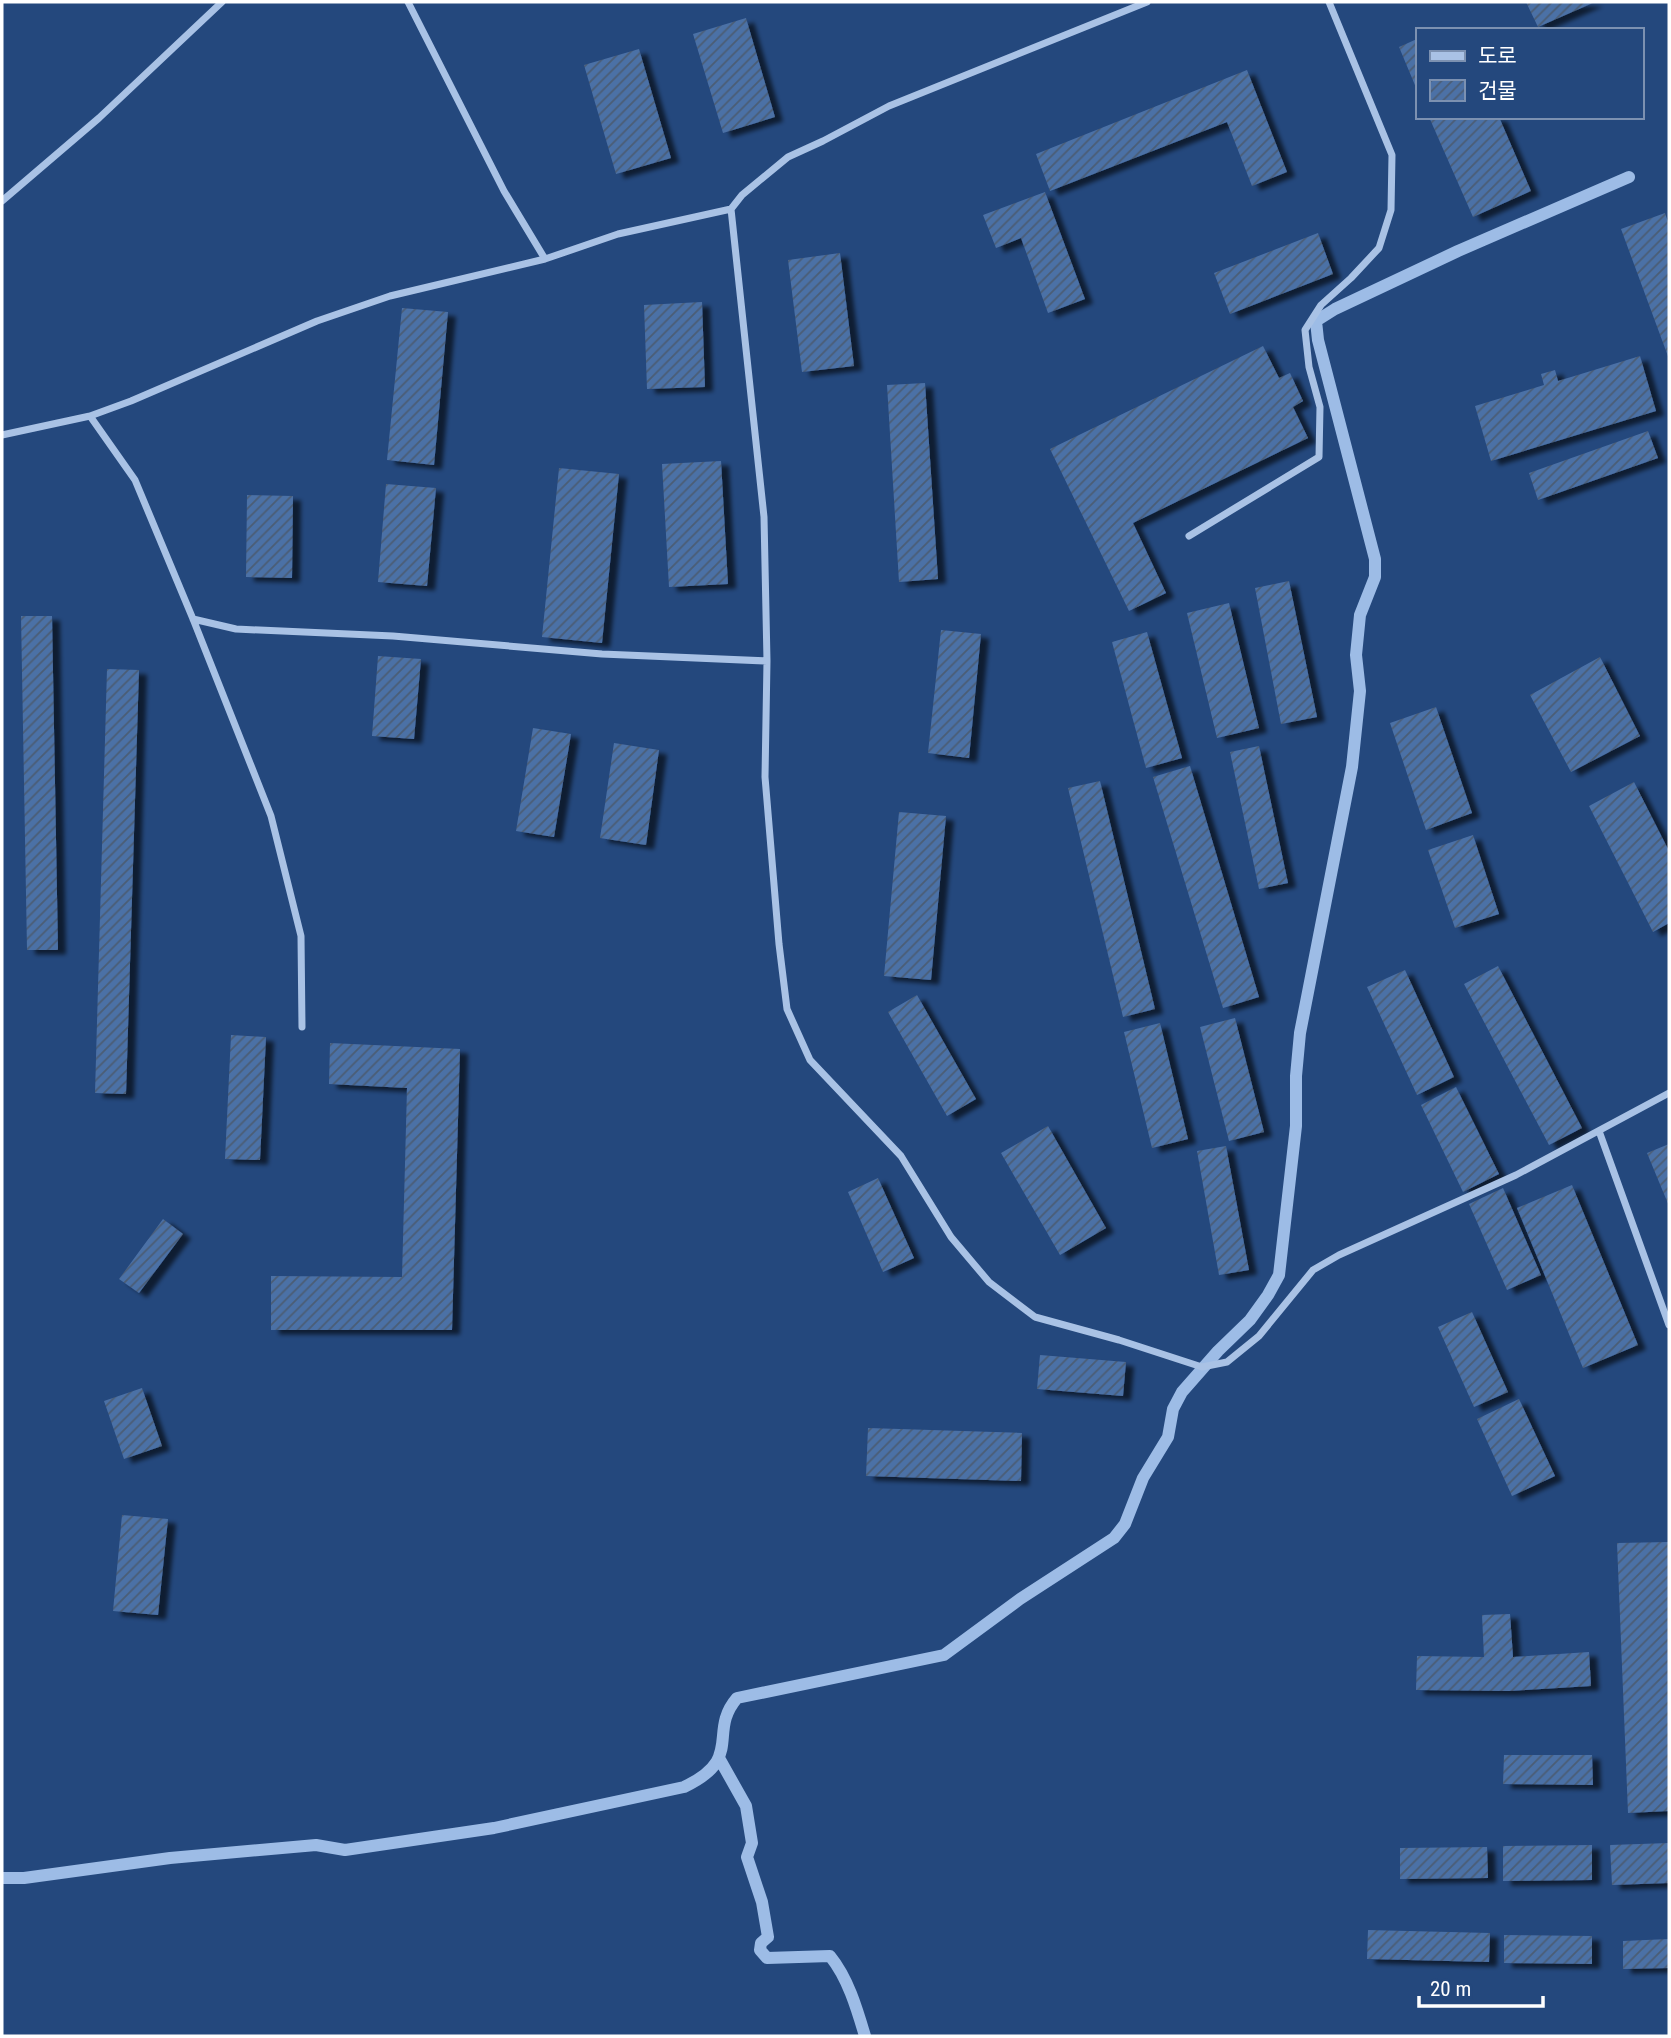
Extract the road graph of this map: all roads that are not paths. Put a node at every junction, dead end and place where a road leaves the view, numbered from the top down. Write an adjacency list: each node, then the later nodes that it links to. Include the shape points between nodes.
1 (222, 2): 5 (street, via 99,118)
2 (408, 2): 7 (street, via 504,191)
3 (1147, 2): 6 (street, via 889,106 788,157)
4 (1329, 2): 10 (street, via 1392,155 1391,210 1379,248 1321,305 1305,330 1320,407 1320,457)
5 (2, 201)
6 (731, 208): 7 (street, via 618,234); 12 (street, via 764,517)
7 (545, 258): 8 (street, via 390,296 317,321)
8 (90, 416): 9 (street); 11 (street, via 135,480)
9 (2, 435)
10 (1189, 536)
11 (193, 619): 12 (street, via 236,629); 13 (street, via 271,816 301,936)
12 (767, 661): 15 (street, via 765,777 787,1009 810,1060 901,1156 951,1237 989,1282 1035,1317 1202,1367 1227,1363 1259,1336 1313,1270 1516,1175)
13 (302, 1027)
14 (1669, 1093): 15 (street)
15 (1598, 1131): 16 (street)
16 (1669, 1325)

